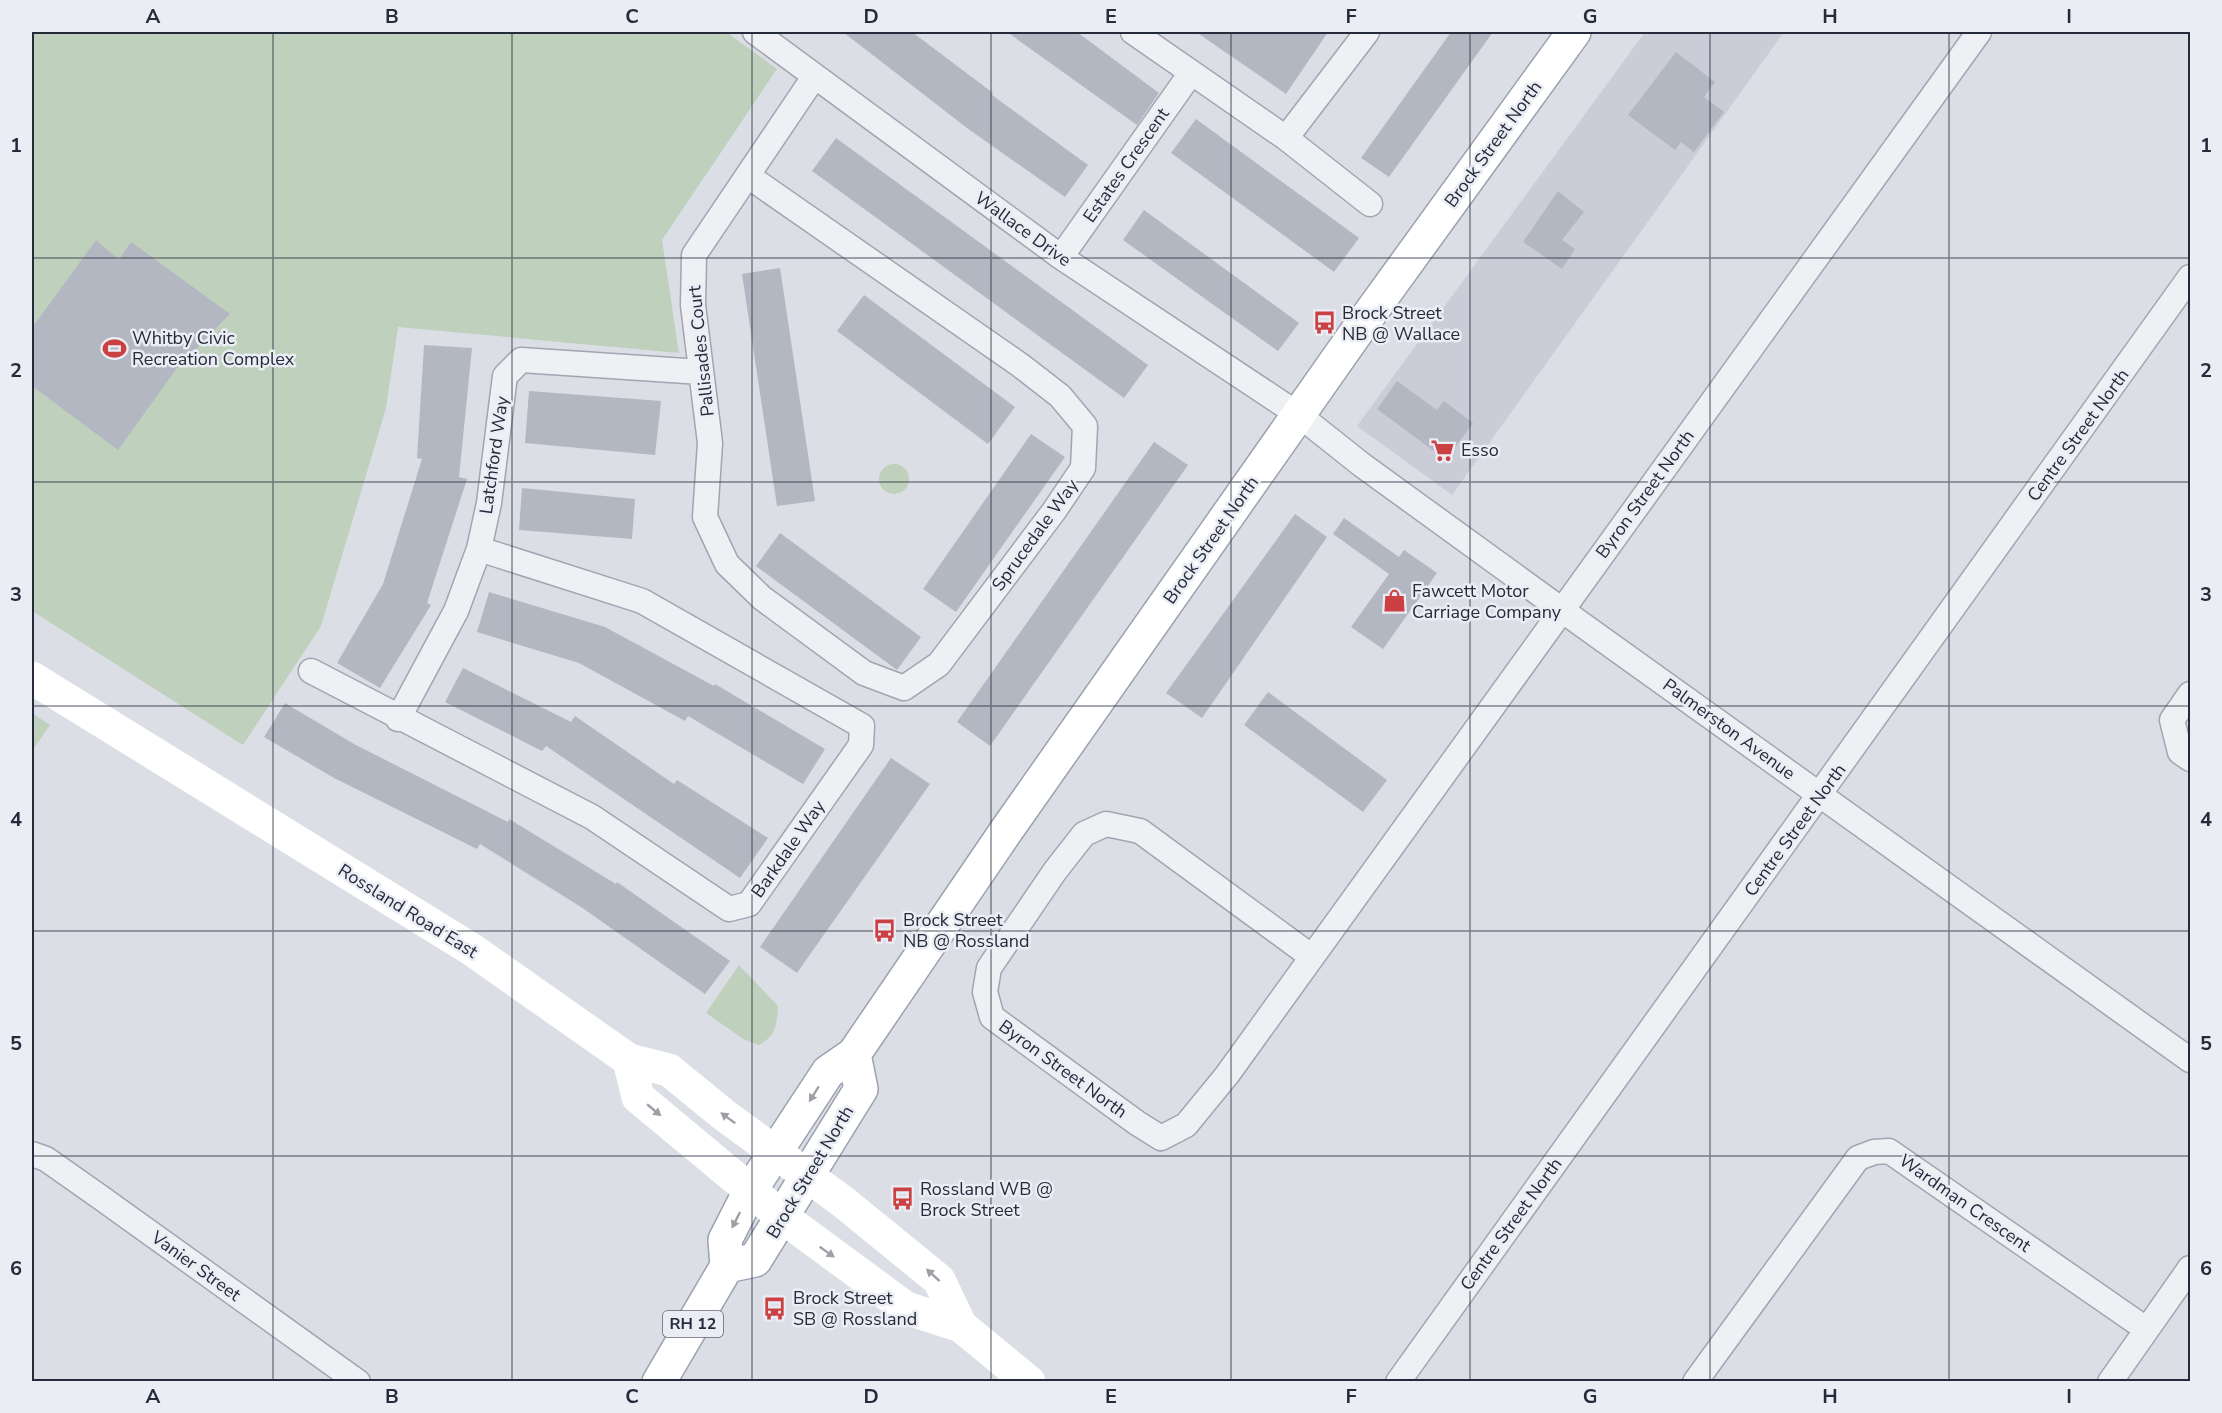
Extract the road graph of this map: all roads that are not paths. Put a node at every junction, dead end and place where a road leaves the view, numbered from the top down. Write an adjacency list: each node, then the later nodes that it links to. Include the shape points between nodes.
1 (755, 32): 7 (street, Wallace Drive)
2 (1133, 32): 6 (street)
3 (1367, 32): 8 (street)
4 (1574, 32): 14 (main road, Brock Street North)
5 (1979, 32): 17 (street, Byron Street North)
6 (1191, 73): 8 (street); 11 (street, Estates Crescent)
7 (814, 77): 9 (street, Pallisades Court); 11 (street, Wallace Drive)
8 (1286, 138): 10 (street)
9 (748, 176): 13 (street, Pallisades Court, via 694,255 693,304); 15 (street, Sprucedale Way, via 1060,396 1085,426 1083,468 939,664 904,688 864,673 762,598 727,564)
10 (1370, 204)
11 (1061, 257): 14 (street, Wallace Drive)
12 (2190, 277): 23 (street, Centre Street North)
13 (701, 372): 15 (street, Pallisades Court, via 710,443); 16 (street, Latchford Way, via 520,360 505,376 489,503)
14 (1299, 415): 17 (street, Palmerston Avenue); 25 (main road, Brock Street North)
15 (705, 517)
16 (479, 549): 21 (street, Latchford Way, via 456,611); 21 (street, Barkdale Way, via 642,601 862,726 861,745 749,904 729,909 592,818)
17 (1562, 610): 23 (street, Palmerston Avenue); 24 (street, Byron Street North)
18 (311, 671): 21 (street, Barkdale Way)
19 (32, 678): 26 (main road, Rossland Road East, via 471,950)
20 (2190, 693): 22 (street, via 2172,720 2180,752)
21 (398, 719)
22 (2190, 759)
23 (1819, 794): 27 (street, Palmerston Avenue); 40 (street, Centre Street North)
24 (1312, 957): 24 (street, Byron Street North, via 1186,1125 1161,1138 992,1017 986,993 989,968 1048,880 1084,834 1106,824 1140,831)
25 (854, 1053): 28 (main road, Brock Street North, one-way to 28, via 828,1072); 30 (main road, Brock Street North, via 861,1089)
26 (629, 1059): 28 (main road, Rossland Road East, one-way to 26, via 669,1070); 31 (main road, one-way to 31, via 638,1097)
27 (2190, 1060)
28 (776, 1152): 30 (main road, Rossland Road East); 31 (main road, Brock Street North)
29 (32, 1154): 37 (street, Vanier Street, via 46,1159)
30 (808, 1176): 32 (main road, Brock Street North); 35 (main road, Rossland Road East, one-way to 30, via 939,1280)
31 (750, 1191): 32 (main road); 33 (main road, Brock Street North, one-way to 33, via 725,1240)
32 (781, 1216): 33 (main road, Brock Street North, via 755,1260); 35 (main road, one-way to 35, via 906,1308)
33 (727, 1266): 38 (main road, RH 12)
34 (2190, 1268): 36 (street)
35 (961, 1326): 39 (main road)
36 (2146, 1329): 41 (street, Wardman Crescent, via 1890,1151 1874,1152 1858,1158); 42 (street)
37 (358, 1382)
38 (659, 1382)
39 (1029, 1382)
40 (1398, 1382)
41 (1695, 1382)
42 (2110, 1382)

